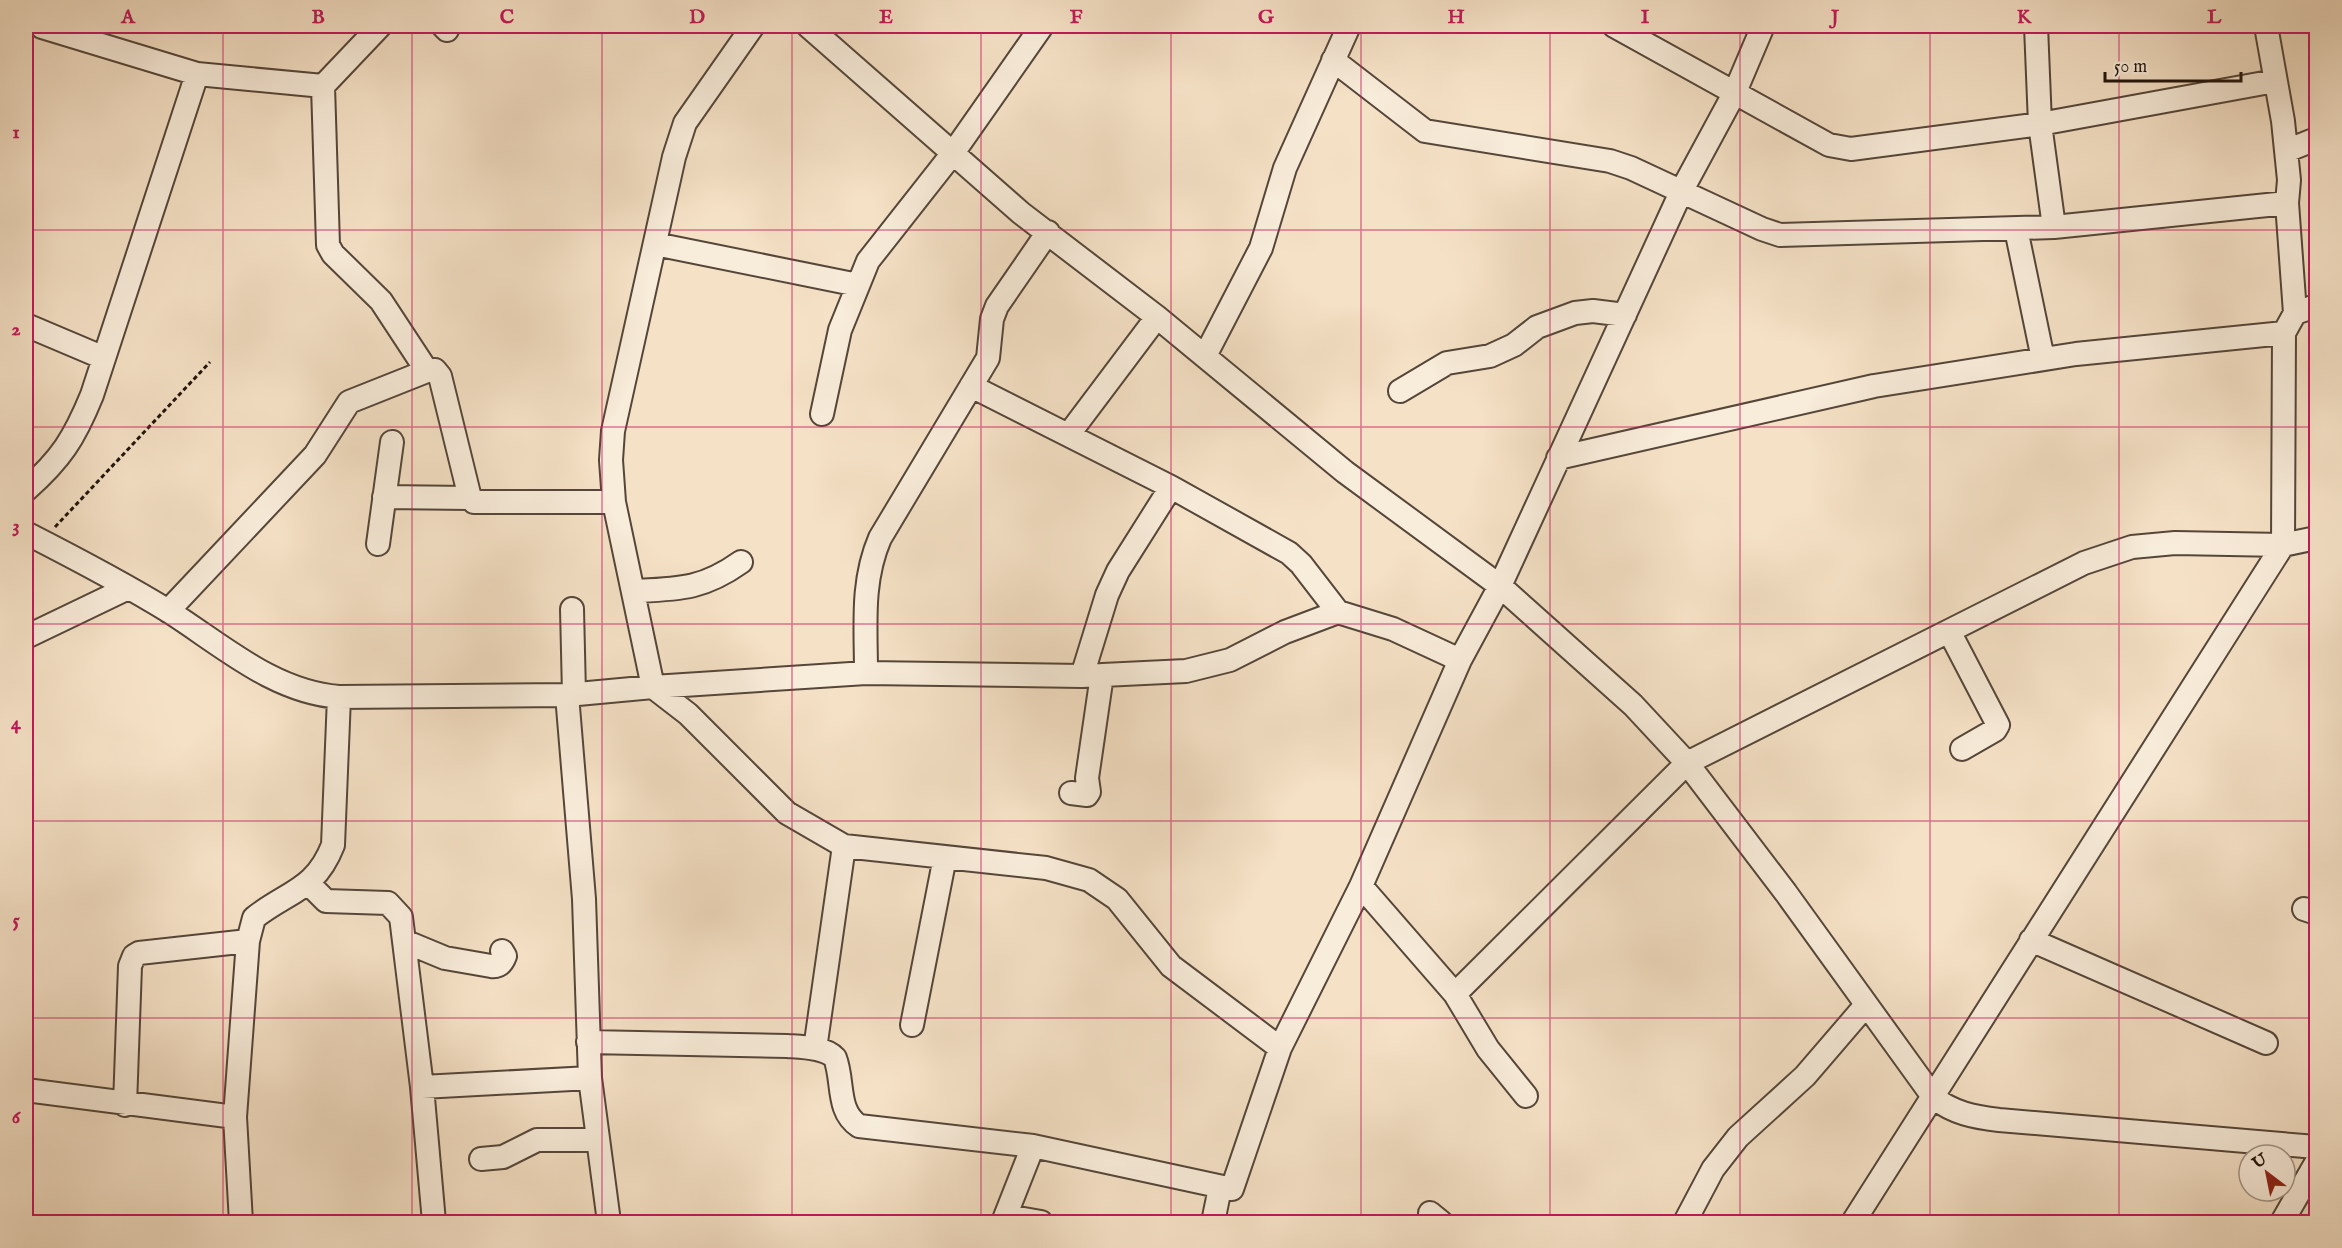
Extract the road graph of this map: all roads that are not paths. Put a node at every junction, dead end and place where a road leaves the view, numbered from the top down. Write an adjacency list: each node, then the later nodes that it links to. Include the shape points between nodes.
1 (753, 26): 25 (street, via 685,123)
2 (808, 26): 19 (street)
3 (1042, 26): 19 (street)
4 (1349, 26): 11 (street)
5 (1614, 26): 15 (street)
6 (1763, 26): 15 (street)
7 (2037, 26): 16 (street)
8 (2266, 26): 13 (street)
9 (42, 27): 12 (street)
10 (373, 28): 14 (street)
11 (1333, 60): 20 (street, via 1425,131 1610,161); 33 (street, via 1285,168 1261,248)
12 (196, 74): 14 (street); 34 (street)
13 (2275, 81): 16 (street); 18 (street)
14 (323, 86): 36 (street, via 328,245 381,301)
15 (1735, 92): 16 (street, via 1829,145 1851,149); 20 (street)
16 (2040, 124): 22 (street)
17 (2316, 139): 18 (street)
18 (2286, 151): 21 (street)
19 (953, 153): 24 (street); 26 (street, via 868,261)
20 (1682, 190): 23 (street, via 1780,235); 29 (street)
21 (2287, 203): 22 (street); 28 (street)
22 (2054, 227): 23 (street)
23 (2016, 228): 35 (street)
24 (1048, 232): 30 (street); 37 (street, via 997,306 988,358)
25 (655, 244): 26 (street); 47 (street, via 613,431)
26 (858, 285): 39 (street, via 840,330)
27 (2316, 306): 28 (street)
28 (2295, 313): 32 (street)
29 (1625, 315): 38 (street, via 1575,313 1537,327 1490,357 1447,363); 42 (street)
30 (1157, 317): 33 (street); 40 (street)
31 (26, 325): 34 (street)
32 (2284, 333): 35 (street); 51 (street)
33 (1205, 356): 53 (street, via 1346,472)
34 (104, 358): 44 (street, via 77,434 62,456)
35 (2043, 359): 42 (street, via 1874,386)
36 (427, 371): 46 (street, via 435,370 440,376); 57 (street, via 349,402 315,455)
37 (971, 386): 40 (street); 62 (street, via 870,560)
38 (1400, 391)
39 (822, 414)
40 (1070, 434): 43 (street)
41 (392, 441): 45 (street)
42 (1558, 458): 53 (street)
43 (1171, 487): 58 (street, via 1288,554 1301,564); 63 (street, via 1107,595)
44 (26, 490)
45 (384, 496): 46 (street); 50 (street)
46 (470, 498): 47 (street, via 477,503)
47 (614, 502): 55 (street)
48 (34, 537): 54 (street)
49 (2316, 538): 51 (street)
50 (378, 544)
51 (2283, 545): 59 (street, via 2175,543 2132,547 2084,563); 74 (street)
52 (741, 562): 55 (street, via 694,587)
53 (1500, 586): 61 (street); 68 (street, via 1633,705)
54 (128, 588): 57 (street); 60 (street)
55 (635, 591): 64 (street)
56 (572, 609): 65 (street)
57 (168, 611): 66 (street, via 266,675 305,692)
58 (1338, 612): 61 (street, via 1393,628); 63 (street, via 1285,632 1230,660 1205,667)
59 (1949, 631): 67 (street, via 1998,725); 68 (street)
60 (26, 638)
61 (1460, 660): 73 (street)
62 (866, 673): 63 (street); 64 (street)
63 (1092, 675): 69 (street, via 1089,792)
64 (653, 687): 65 (street); 70 (street, via 688,714 787,813)
65 (571, 694): 66 (street); 81 (street, via 585,899)
66 (339, 697): 72 (street, via 333,845)
67 (1962, 749)
68 (1687, 763): 78 (street); 79 (street)
69 (1071, 793)
70 (844, 846): 71 (street); 84 (street)
71 (945, 857): 80 (street); 83 (street, via 1046,868 1089,880 1117,899 1171,966)
72 (309, 884): 75 (street, via 254,918); 76 (street, via 326,901 388,903 401,917)
73 (1361, 886): 78 (street); 83 (street)
74 (2031, 940): 82 (street); 89 (street)
75 (248, 941): 90 (street, via 134,956 130,966); 91 (street)
76 (404, 941): 77 (street, via 445,958 496,967 503,962); 86 (street)
77 (502, 951)
78 (1455, 994): 88 (street, via 1488,1048)
79 (1866, 1005): 89 (street); 104 (street, via 1805,1076 1738,1137 1713,1169)
80 (912, 1025)
81 (588, 1042): 84 (street); 85 (street)
82 (2266, 1043)
83 (1280, 1048): 97 (street)
84 (815, 1049): 93 (street, via 835,1058 844,1108 859,1126)
85 (590, 1078): 86 (street); 92 (street)
86 (422, 1087): 100 (street)
87 (26, 1090): 90 (street)
88 (1526, 1096)
89 (1934, 1098): 94 (street, via 1949,1109 1974,1117); 105 (street)
90 (125, 1105): 91 (street)
91 (235, 1117): 99 (street)
92 (598, 1140): 95 (street, via 537,1140 503,1157); 101 (street)
93 (1033, 1146): 97 (street); 98 (street)
94 (2316, 1147)
95 (481, 1159)
96 (2316, 1163): 106 (street)
97 (1232, 1189): 103 (street, via 1220,1188)
98 (1004, 1219): 102 (street)
99 (242, 1222)
100 (434, 1222)
101 (609, 1222)
102 (1041, 1222)
103 (1213, 1222)
104 (1685, 1222)
105 (1853, 1222)
106 (2282, 1222)

